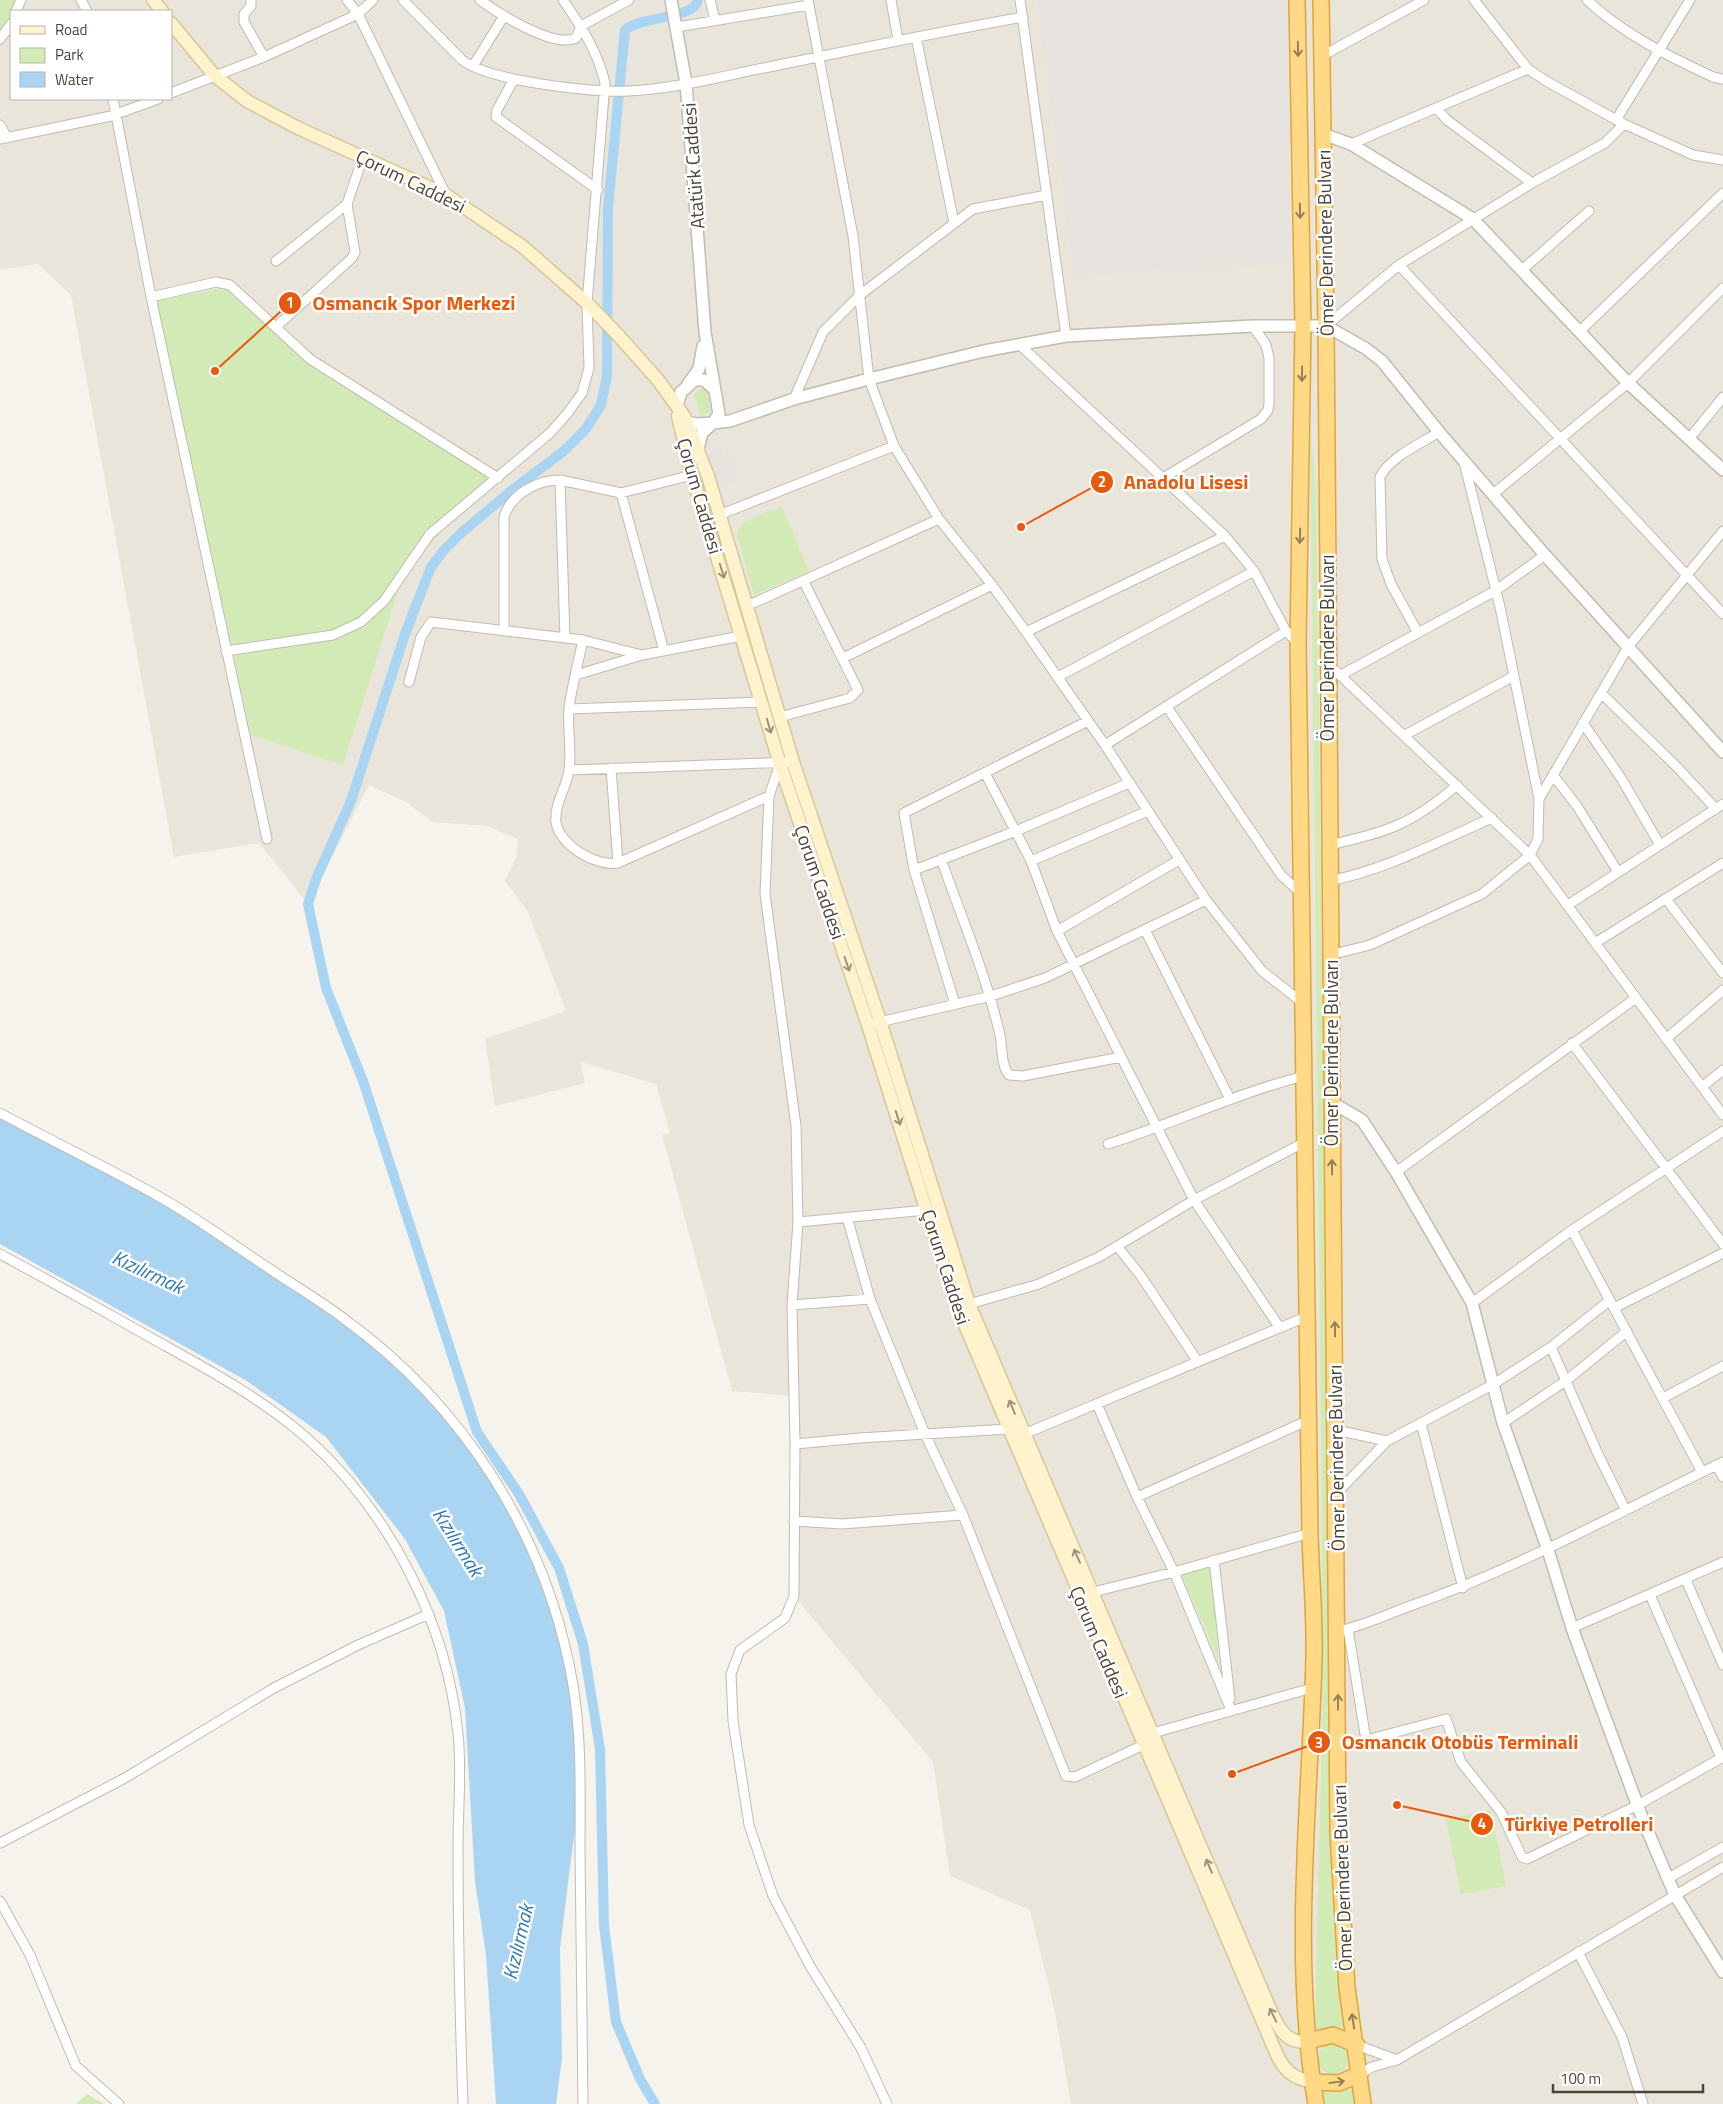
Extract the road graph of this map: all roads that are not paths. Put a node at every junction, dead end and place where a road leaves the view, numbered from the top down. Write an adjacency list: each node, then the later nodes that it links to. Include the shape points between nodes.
1 (153, 0): 20 (main road)
2 (250, 0): 35 (street, via 251,6 244,14 244,22)
3 (347, 0): 21 (street)
4 (373, 0): 21 (street)
5 (403, 0): 36 (street, via 462,60)
6 (480, 0): 22 (street)
7 (563, 0): 27 (street)
8 (629, 0): 27 (street)
9 (710, 0): 24 (street)
10 (891, 0): 31 (street)
11 (1020, 0): 23 (street)
12 (1297, 0): 73 (highway, Ömer Derindere Bulvarı, one-way to 73)
13 (1321, 0): 34 (highway, Ömer Derindere Bulvarı)
14 (1424, 0): 34 (street)
15 (1474, 0): 37 (street)
16 (1587, 0): 32 (street)
17 (1690, 0): 32 (street)
18 (672, 3): 28 (street, Atatürk Caddesi)
19 (808, 3): 24 (street); 33 (street)
20 (161, 10)
21 (358, 14): 35 (street); 58 (street)
22 (504, 16): 27 (street, via 535,33 568,40 576,38); 36 (street)
23 (1023, 17): 29 (street); 59 (street)
24 (715, 20): 28 (street)
25 (172, 24): 38 (main road, Çorum Caddesi)
26 (10, 25): 30 (street)
27 (581, 26): 42 (street, via 601,69)
28 (677, 27): 41 (street, Atatürk Caddesi)
29 (916, 36): 31 (street); 63 (street)
30 (0, 39)
31 (898, 40): 33 (street)
32 (1657, 51): 40 (street); 48 (street)
33 (819, 56): 41 (street); 68 (street, via 853,236)
34 (1322, 56): 50 (highway, Ömer Derindere Bulvarı)
35 (264, 57): 38 (street)
36 (473, 66): 39 (street)
37 (1528, 68): 46 (street); 48 (street)
38 (214, 75): 43 (street); 53 (main road, Çorum Caddesi, via 247,101)
39 (514, 79): 42 (street); 56 (street, via 496,117)
40 (1723, 79)
41 (686, 83): 42 (street); 75 (street, Atatürk Caddesi)
42 (605, 92): 56 (street)
43 (172, 93)
44 (113, 100): 47 (street)
45 (144, 101): 47 (street)
46 (1436, 108): 52 (street); 55 (street, via 1447,120)
47 (115, 115): 51 (street); 69 (street)
48 (1620, 122): 54 (street, via 1693,155); 55 (street, via 1605,143)
49 (0, 125): 51 (street)
50 (1323, 134): 52 (street); 74 (highway, Ömer Derindere Bulvarı)
51 (3, 138)
52 (1351, 144): 62 (street)
53 (363, 157): 58 (main road, Çorum Caddesi); 60 (street)
54 (1723, 160)
55 (1532, 183): 62 (street)
56 (598, 190): 70 (street)
57 (1723, 193): 76 (street)
58 (446, 195): 70 (main road, Çorum Caddesi, via 522,246)
59 (1047, 195): 63 (street, via 973,209); 77 (street)
60 (347, 204): 64 (street); 71 (street, via 355,245 352,258)
61 (1589, 211): 66 (street)
62 (1473, 220): 65 (street); 66 (street)
63 (954, 223): 68 (street)
64 (276, 262)
65 (1399, 265): 74 (street); 90 (street)
66 (1521, 271): 76 (street)
67 (1723, 288): 80 (street)
68 (860, 295): 79 (street); 85 (street, via 822,332)
69 (151, 298): 71 (street, via 223,282 234,287); 123 (street)
70 (587, 303): 82 (main road, Çorum Caddesi); 97 (street, via 588,368 582,393 559,423)
71 (277, 326): 97 (street, via 310,359)
72 (1253, 326): 73 (street); 77 (street); 98 (street, via 1263,339 1269,358 1268,410 1261,418)
73 (1303, 326): 74 (street); 121 (highway, Ömer Derindere Bulvarı, one-way to 121)
74 (1326, 326): 89 (street, via 1382,361); 127 (highway, Ömer Derindere Bulvarı)
75 (705, 332): 81 (street, via 700,366); 83 (street)
76 (1579, 332): 80 (street)
77 (1066, 336): 78 (street)
78 (1020, 344): 79 (street); 98 (street)
79 (869, 378): 85 (street); 92 (street)
80 (1628, 383): 90 (street); 91 (street)
81 (686, 386): 82 (street, via 675,390); 83 (street, via 695,380 703,380); 86 (street, via 680,394)
82 (664, 387): 86 (main road, Çorum Caddesi)
83 (714, 389): 87 (street)
84 (1723, 397): 91 (street)
85 (794, 399): 87 (street, via 730,421)
86 (678, 406): 88 (main road, Çorum Caddesi); 96 (main road, Çorum Caddesi)
87 (716, 418): 88 (street, via 697,424); 93 (street, via 702,433)
88 (687, 422): 93 (main road, Çorum Caddesi)
89 (1439, 432): 94 (street); 117 (street, via 1391,463 1380,478 1382,559 1391,584)
90 (1560, 438): 101 (street); 108 (street)
91 (1690, 439): 95 (street)
92 (894, 446): 102 (street); 103 (street)
93 (698, 449): 102 (main road, Çorum Caddesi)
94 (1464, 462): 101 (street); 111 (street)
95 (1723, 470)
96 (692, 474): 100 (street); 118 (main road, Çorum Caddesi, one-way to 118)
97 (498, 478): 123 (street, via 430,534 384,602 361,622 333,635)
98 (1163, 478): 105 (street)
99 (560, 480): 100 (street); 114 (street, via 538,483 516,498 506,510 503,523); 119 (street)
100 (621, 493): 124 (street)
101 (1492, 495): 106 (street)
102 (720, 515): 112 (main road, Çorum Caddesi)
103 (939, 519): 109 (street); 110 (street)
104 (1723, 531): 108 (street)
105 (1225, 536): 107 (street); 116 (street)
106 (1545, 556): 111 (street); 122 (street)
107 (1254, 571): 115 (street); 131 (street)
108 (1686, 576): 113 (street); 122 (street)
109 (804, 582): 112 (street); 126 (street)
110 (992, 585): 116 (street); 126 (street)
111 (1495, 591): 117 (street); 130 (street)
112 (747, 606): 137 (main road, Çorum Caddesi)
113 (1723, 614)
114 (504, 631): 119 (street); 132 (street, via 431,622 422,637)
115 (1286, 631): 121 (street); 135 (street)
116 (1026, 632): 131 (street)
117 (1418, 633): 129 (street)
118 (742, 636): 124 (street); 134 (main road, Çorum Caddesi)
119 (565, 638): 120 (street)
120 (583, 640): 125 (street); 128 (street)
121 (1298, 643): 169 (highway, Ömer Derindere Bulvarı)
122 (1628, 647): 133 (street); 142 (street)
123 (226, 651): 157 (street)
124 (664, 651): 125 (street)
125 (642, 655): 128 (street)
126 (843, 658): 137 (street, via 857,685 855,695)
127 (1327, 663): 129 (street); 159 (highway, Ömer Derindere Bulvarı)
128 (576, 675): 136 (street)
129 (1341, 675): 140 (street)
130 (1514, 676): 140 (street); 152 (street)
131 (1058, 677): 138 (street)
132 (409, 682)
133 (1601, 694): 139 (street); 153 (street)
134 (762, 702): 136 (street); 144 (main road, Çorum Caddesi, one-way to 144)
135 (1167, 707): 141 (street); 169 (street, via 1281,875)
136 (569, 709): 146 (street)
137 (780, 717): 143 (main road, Çorum Caddesi)
138 (1088, 721): 141 (street); 147 (street)
139 (1583, 723): 148 (street); 158 (street, via 1621,778)
140 (1405, 735): 150 (street)
141 (1105, 745): 149 (street)
142 (1723, 752)
143 (793, 762): 144 (street); 184 (main road, Çorum Caddesi)
144 (780, 764): 145 (street); 151 (street); 184 (main road, Çorum Caddesi, one-way to 184)
145 (611, 768): 146 (street); 164 (street)
146 (569, 770): 164 (street, via 556,812 560,834 584,856 607,865)
147 (985, 773): 156 (street); 166 (street, via 904,813)
148 (1553, 775): 152 (street); 167 (street, via 1577,806)
149 (1129, 783): 154 (street); 156 (street)
150 (1457, 785): 155 (street); 159 (street, via 1430,808 1396,827)
151 (769, 796): 164 (street); 204 (street, via 765,894 796,1126)
152 (1539, 799): 160 (street, via 1538,840)
153 (1719, 807): 158 (street)
154 (1148, 811): 162 (street); 163 (street)
155 (1492, 818): 160 (street); 168 (street, via 1381,866)
156 (1016, 831): 161 (street); 162 (street)
157 (267, 839)
158 (1660, 845): 167 (street)
159 (1329, 846): 168 (highway, Ömer Derindere Bulvarı)
160 (1530, 855): 172 (street); 176 (street, via 1482,894 1370,945)
161 (941, 859): 166 (street); 180 (street)
162 (1031, 860): 174 (street)
163 (1179, 860): 171 (street); 174 (street)
164 (618, 863)
165 (1723, 863): 170 (street)
166 (914, 870): 183 (street)
167 (1618, 872): 172 (street)
168 (1329, 881): 176 (highway, Ömer Derindere Bulvarı)
169 (1302, 894): 182 (highway, Ömer Derindere Bulvarı)
170 (1666, 899): 175 (street); 178 (street)
171 (1206, 900): 173 (street); 182 (street, via 1262,971)
172 (1568, 905): 175 (street)
173 (1145, 930): 177 (street); 191 (street)
174 (1057, 931): 177 (street)
175 (1595, 942): 181 (street)
176 (1330, 955): 192 (highway, Ömer Derindere Bulvarı)
177 (1074, 965): 180 (street); 187 (street)
178 (1723, 973)
179 (1723, 990): 185 (street)
180 (991, 996): 183 (street); 187 (street, via 1005,1068 1012,1077)
181 (1636, 998): 185 (street); 186 (street)
182 (1303, 1003): 189 (highway, Ömer Derindere Bulvarı)
183 (955, 1004): 184 (street)
184 (874, 1023): 202 (main road, Çorum Caddesi, one-way to 202); 212 (main road, Çorum Caddesi)
185 (1666, 1039): 190 (street)
186 (1572, 1043): 199 (street); 200 (street)
187 (1121, 1057): 195 (street)
188 (1723, 1070): 190 (street)
189 (1304, 1076): 191 (street, via 1262,1086); 197 (highway, Ömer Derindere Bulvarı)
190 (1702, 1087): 194 (street)
191 (1230, 1099): 195 (street)
192 (1331, 1102): 200 (street, via 1362,1120); 229 (highway, Ömer Derindere Bulvarı, one-way to 192)
193 (0, 1114): 276 (street, via 160,1197 344,1318 382,1349 442,1408 502,1490 532,1548 548,1589 560,1624 573,1688 579,1756)
194 (1723, 1115)
195 (1157, 1129): 198 (street); 201 (street)
196 (1723, 1131): 199 (street)
197 (1305, 1142): 201 (street); 215 (highway, Ömer Derindere Bulvarı)
198 (1108, 1144)
199 (1666, 1168): 205 (street); 206 (street)
200 (1396, 1172): 211 (street)
201 (1194, 1200): 207 (street); 216 (street)
202 (927, 1210): 203 (street); 228 (main road, Çorum Caddesi, via 956,1304)
203 (847, 1217): 204 (street); 210 (street)
204 (798, 1222): 214 (street)
205 (1572, 1230): 211 (street); 213 (street)
206 (1723, 1244)
207 (1117, 1246): 212 (street, via 1039,1284); 219 (street, via 1142,1276)
208 (1723, 1253): 213 (street)
209 (0, 1254): 251 (street, via 196,1363 269,1409 306,1438 350,1482 369,1507 411,1575)
210 (870, 1299): 214 (street); 230 (street)
211 (1472, 1303): 222 (street)
212 (969, 1304): 231 (main road, Çorum Caddesi, one-way to 212)
213 (1612, 1304): 217 (street); 218 (street)
214 (792, 1305): 233 (street)
215 (1308, 1316): 216 (street); 225 (highway, Ömer Derindere Bulvarı)
216 (1280, 1328): 219 (street)
217 (1627, 1331): 221 (street); 223 (street)
218 (1552, 1347): 221 (street); 222 (street)
219 (1198, 1362): 224 (street)
220 (1723, 1366): 223 (street)
221 (1567, 1380): 227 (street); 239 (street)
222 (1492, 1385): 226 (street); 227 (street)
223 (1663, 1398): 235 (street)
224 (1098, 1404): 231 (street); 238 (street)
225 (1309, 1420): 238 (street); 242 (highway, Ömer Derindere Bulvarı)
226 (1422, 1423): 232 (street); 248 (street)
227 (1503, 1423): 243 (street)
228 (1008, 1429): 230 (street); 258 (main road, Çorum Caddesi)
229 (1336, 1430): 232 (street); 237 (highway, Ömer Derindere Bulvarı)
230 (925, 1434): 233 (street); 240 (street)
231 (1024, 1434): 249 (main road, Çorum Caddesi, one-way to 231)
232 (1387, 1441): 237 (street)
233 (795, 1444): 241 (street)
234 (1719, 1463): 235 (street); 236 (street)
235 (1702, 1472): 239 (street)
236 (1723, 1477)
237 (1337, 1493): 253 (highway, Ömer Derindere Bulvarı)
238 (1137, 1497): 246 (street)
239 (1625, 1509): 243 (street)
240 (963, 1515): 241 (street, via 842,1524); 258 (street, via 1066,1776 1076,1777)
241 (794, 1521): 277 (street, via 794,1596 785,1618 740,1650 731,1674 732,1721 749,1825 773,1896 810,1966 861,2048)
242 (1310, 1533): 244 (street); 255 (highway, Ömer Derindere Bulvarı)
243 (1548, 1550): 248 (street); 252 (street)
244 (1214, 1560): 246 (street); 256 (street)
245 (1723, 1562): 247 (street)
246 (1174, 1572): 249 (street); 256 (street)
247 (1686, 1580): 250 (street); 254 (street)
248 (1463, 1588): 253 (street)
249 (1093, 1592): 257 (main road, Çorum Caddesi)
250 (1650, 1595): 252 (street); 259 (street)
251 (429, 1614): 261 (street, via 358,1645 274,1688 125,1778); 275 (street, via 444,1665 458,1734)
252 (1572, 1628): 260 (street)
253 (1343, 1630): 260 (street, via 1366,1740 1446,1719 1461,1762 1501,1812 1522,1857 1527,1859); 270 (highway, Ömer Derindere Bulvarı, one-way to 253, via 1347,1988 1338,1833)
254 (1723, 1665)
255 (1312, 1688): 256 (street); 269 (highway, Ömer Derindere Bulvarı, via 1304,1899)
256 (1231, 1710): 257 (street)
257 (1153, 1733): 258 (street); 269 (main road, Çorum Caddesi, one-way to 257, via 1289,2039 1274,2017)
258 (1142, 1745): 273 (main road, Çorum Caddesi, via 1280,2062 1292,2076)
259 (1722, 1757): 260 (street)
260 (1638, 1805): 264 (street)
261 (0, 1843)
262 (1723, 1847): 264 (street)
263 (1723, 1867): 265 (street)
264 (1667, 1879): 265 (street)
265 (1675, 1895): 267 (street); 268 (street)
266 (0, 1901): 274 (street, via 30,1955 76,2066)
267 (1578, 1952): 271 (street); 280 (street, via 1622,2037)
268 (1723, 1972)
269 (1308, 2041): 270 (highway, via 1333,2035); 273 (highway, Ömer Derindere Bulvarı)
270 (1356, 2045): 271 (street); 272 (highway, Ömer Derindere Bulvarı)
271 (1396, 2060): 272 (street)
272 (1360, 2074): 273 (highway, one-way to 272, via 1338,2082); 279 (highway, Ömer Derindere Bulvarı)
273 (1313, 2082): 278 (highway, Ömer Derindere Bulvarı)
274 (119, 2104)
275 (464, 2104)
276 (583, 2104)
277 (886, 2104)
278 (1316, 2104)
279 (1363, 2104)
280 (1643, 2104)

